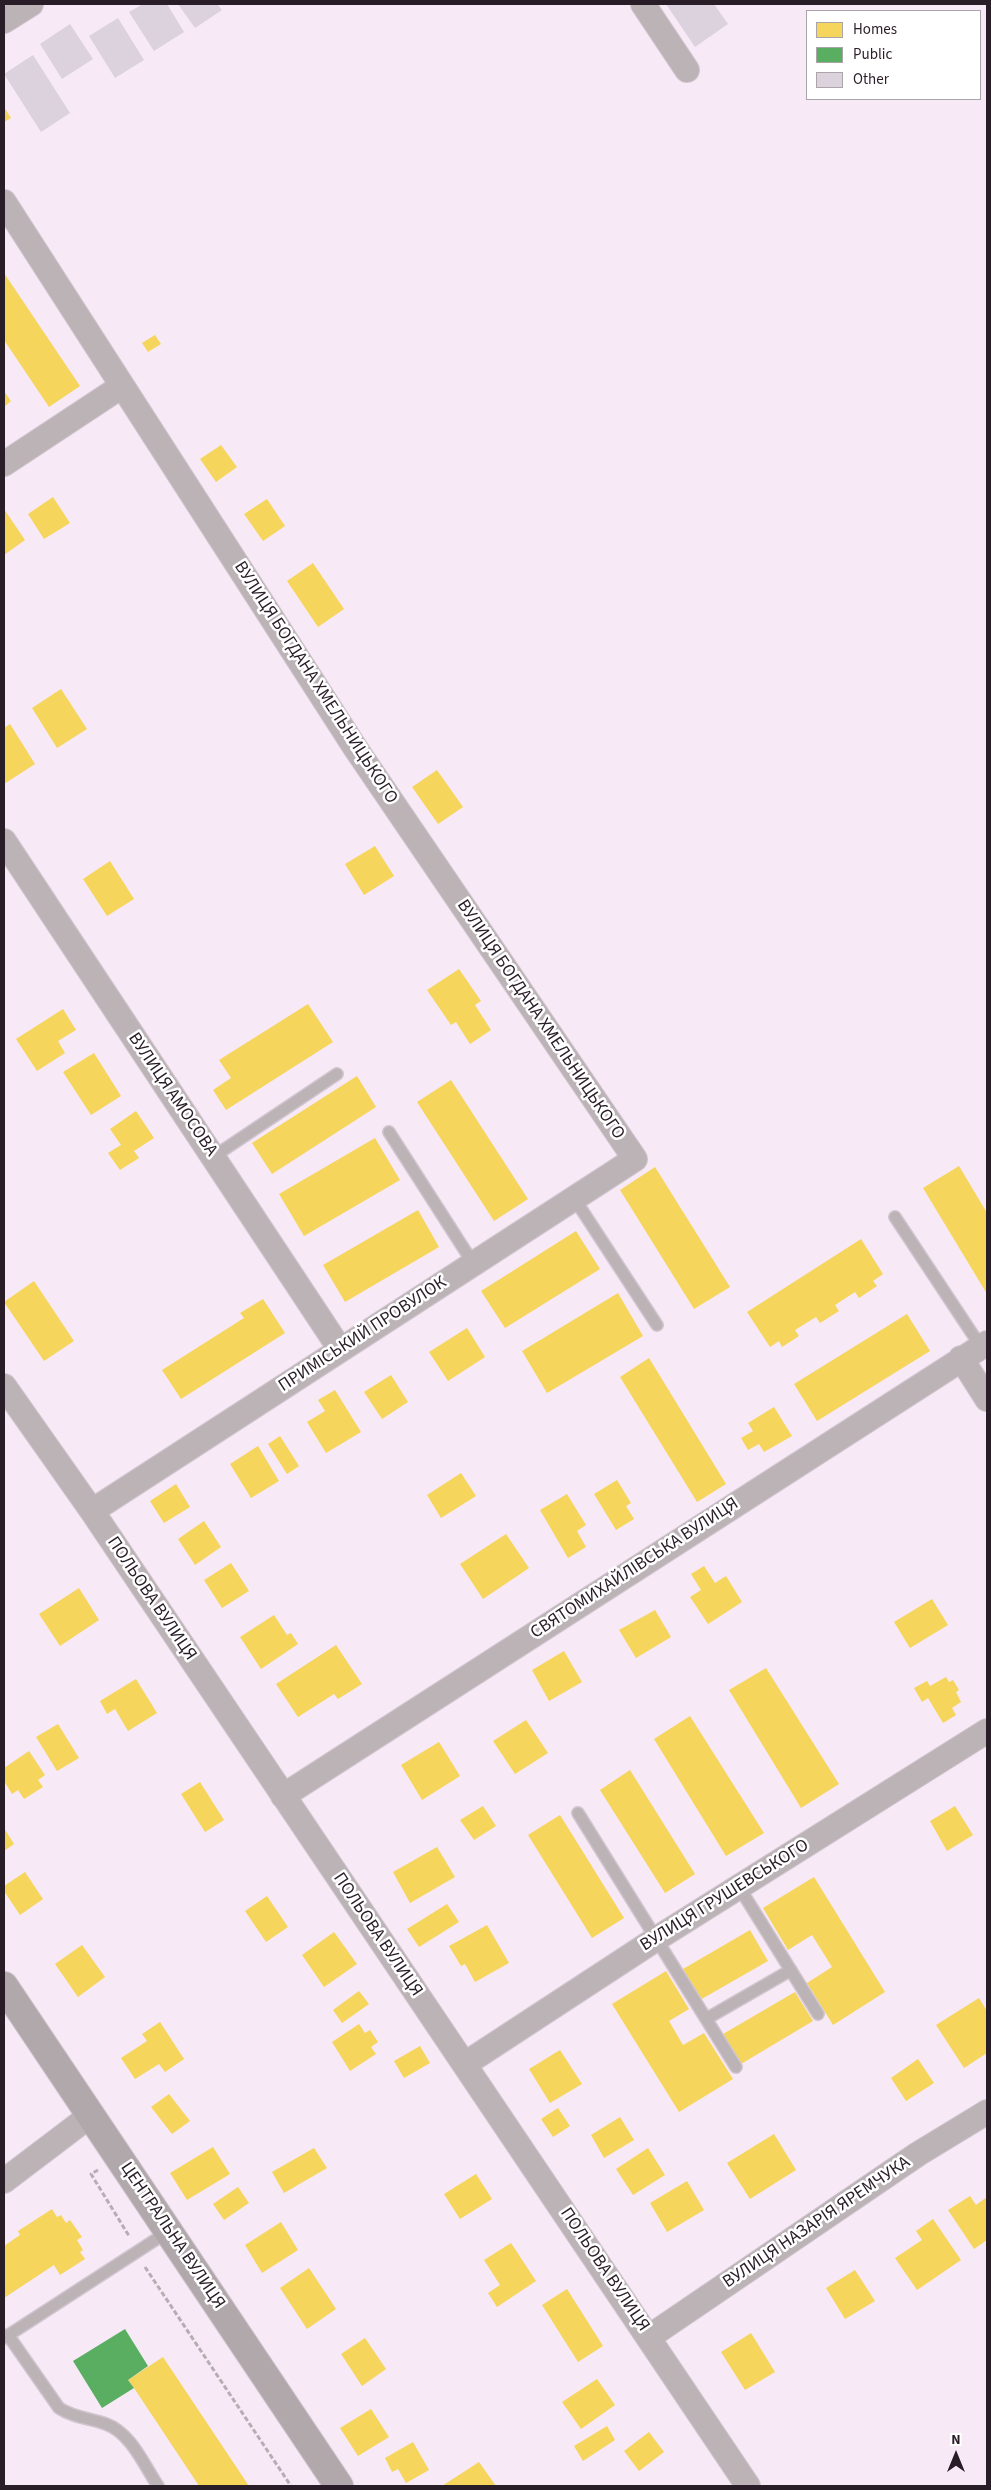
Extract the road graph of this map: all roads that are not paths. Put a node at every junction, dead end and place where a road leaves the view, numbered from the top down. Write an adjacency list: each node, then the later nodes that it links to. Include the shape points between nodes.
1 (31, 4): 3 (street)
2 (643, 4): 4 (street)
3 (4, 22)
4 (687, 70)
5 (4, 202): 6 (street, ВУЛИЦЯ БОГДАНА ХМЕЛЬНИЦЬКОГО)
6 (122, 386): 7 (street); 12 (street, ВУЛИЦЯ БОГДАНА ХМЕЛЬНИЦЬКОГО, via 356,749)
7 (4, 464)
8 (4, 841): 11 (street, ВУЛИЦЯ АМОСОВА)
9 (337, 1074): 11 (lane)
10 (388, 1132): 15 (lane)
11 (213, 1157): 17 (street, ВУЛИЦЯ АМОСОВА)
12 (635, 1159): 13 (street, ПРИМІСЬКИЙ ПРОВУЛОК)
13 (574, 1198): 15 (street, ПРИМІСЬКИЙ ПРОВУЛОК); 16 (lane)
14 (895, 1217): 18 (lane)
15 (474, 1263): 17 (street, ПРИМІСЬКИЙ ПРОВУЛОК)
16 (657, 1325)
17 (340, 1349): 21 (street, ПРИМІСЬКИЙ ПРОВУЛОК)
18 (976, 1349): 20 (street); 23 (street, СВЯТОМИХАЙЛІВСЬКА ВУЛИЦЯ)
19 (4, 1386): 21 (street, ПОЛЬОВА ВУЛИЦЯ)
20 (987, 1399)
21 (92, 1511): 23 (street, ПОЛЬОВА ВУЛИЦЯ)
22 (987, 1731): 25 (street, ВУЛИЦЯ ГРУШЕВСЬКОГО)
23 (283, 1796): 31 (street, ПОЛЬОВА ВУЛИЦЯ)
24 (578, 1814): 26 (lane)
25 (739, 1887): 26 (street, ВУЛИЦЯ ГРУШЕВСЬКОГО); 27 (lane)
26 (656, 1939): 30 (lane); 31 (street, ВУЛИЦЯ ГРУШЕВСЬКОГО)
27 (791, 1970): 29 (lane); 30 (lane)
28 (4, 1986): 34 (main road, ЦЕНТРАЛЬНА ВУЛИЦЯ)
29 (818, 2014)
30 (706, 2019): 32 (lane)
31 (465, 2064): 38 (street, ПОЛЬОВА ВУЛИЦЯ)
32 (736, 2067)
33 (987, 2112): 38 (street, ВУЛИЦЯ НАЗАРІЯ ЯРЕМЧУКА, via 918,2154)
34 (91, 2116): 35 (street); 36 (main road, ЦЕНТРАЛЬНА ВУЛИЦЯ)
35 (4, 2180)
36 (169, 2231): 37 (lane); 40 (main road, ЦЕНТРАЛЬНА ВУЛИЦЯ)
37 (6, 2337): 39 (lane, via 59,2408 69,2415 119,2430)
38 (649, 2337): 41 (street, ПОЛЬОВА ВУЛИЦЯ)
39 (158, 2486)
40 (339, 2486)
41 (748, 2486)

